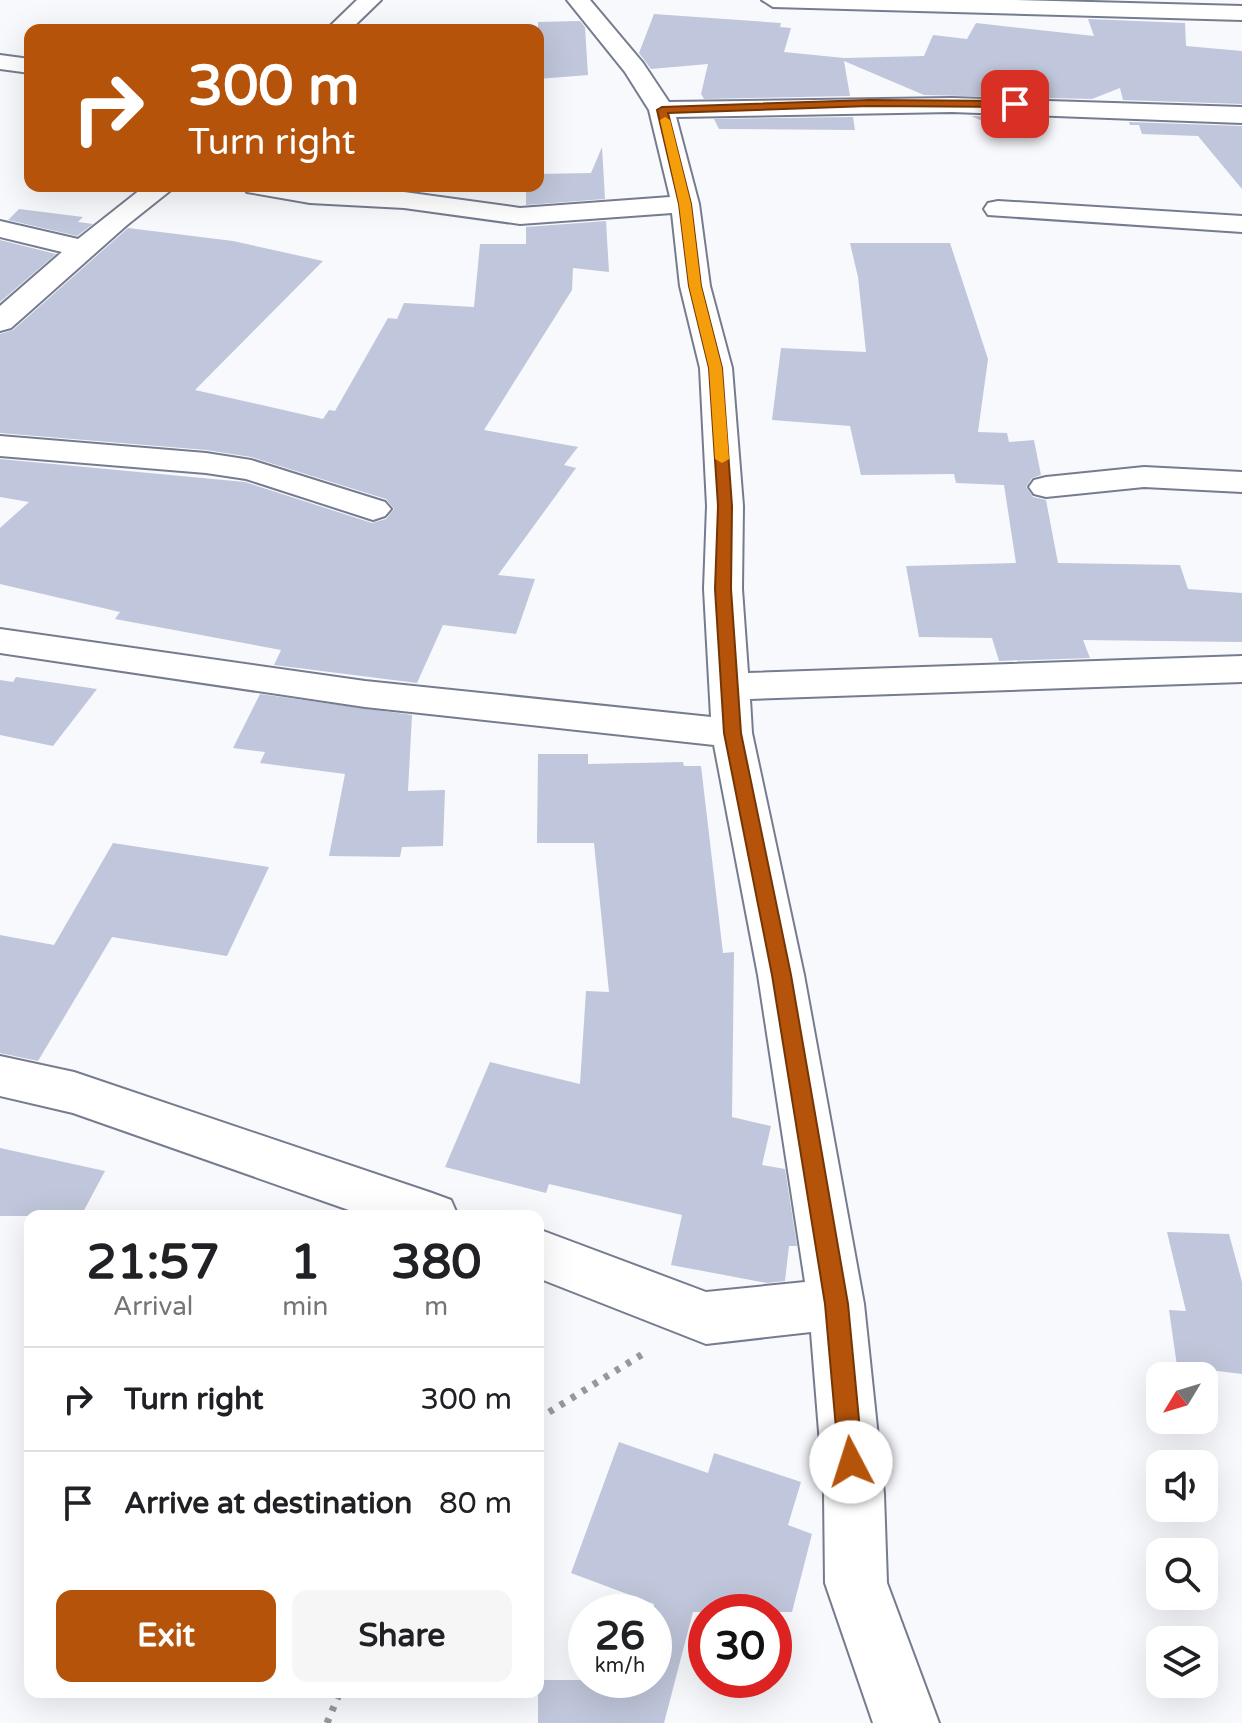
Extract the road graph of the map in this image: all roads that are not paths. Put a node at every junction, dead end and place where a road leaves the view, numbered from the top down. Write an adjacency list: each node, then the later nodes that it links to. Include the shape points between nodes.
1 (370, 0): 5 (street)
2 (578, 0): 8 (street, via 635,68)
3 (773, 0): 4 (street)
4 (1242, 13)
5 (344, 24)
6 (0, 62): 7 (street)
7 (24, 65)
8 (662, 110): 9 (street, via 961,103); 12 (street)
9 (1242, 115)
10 (155, 192): 16 (street)
11 (292, 192): 12 (street, via 520,216)
12 (685, 204): 24 (street, via 695,286 716,368)
13 (998, 209): 14 (street)
14 (1242, 224)
15 (0, 229): 16 (street)
16 (85, 249): 17 (street)
17 (0, 322)
18 (0, 446): 21 (street, via 251,470)
19 (1242, 482): 20 (street, via 1144,477)
20 (1046, 487)
21 (373, 509)
22 (0, 641): 25 (street, via 245,680)
23 (1242, 669): 24 (street)
24 (728, 687): 25 (street)
25 (732, 733): 29 (street, via 781,975)
26 (0, 1076): 27 (street, via 74,1093)
27 (415, 1210)
28 (544, 1255): 29 (street, via 706,1318)
29 (836, 1304): 30 (street, via 854,1494 856,1583)
30 (906, 1723)

